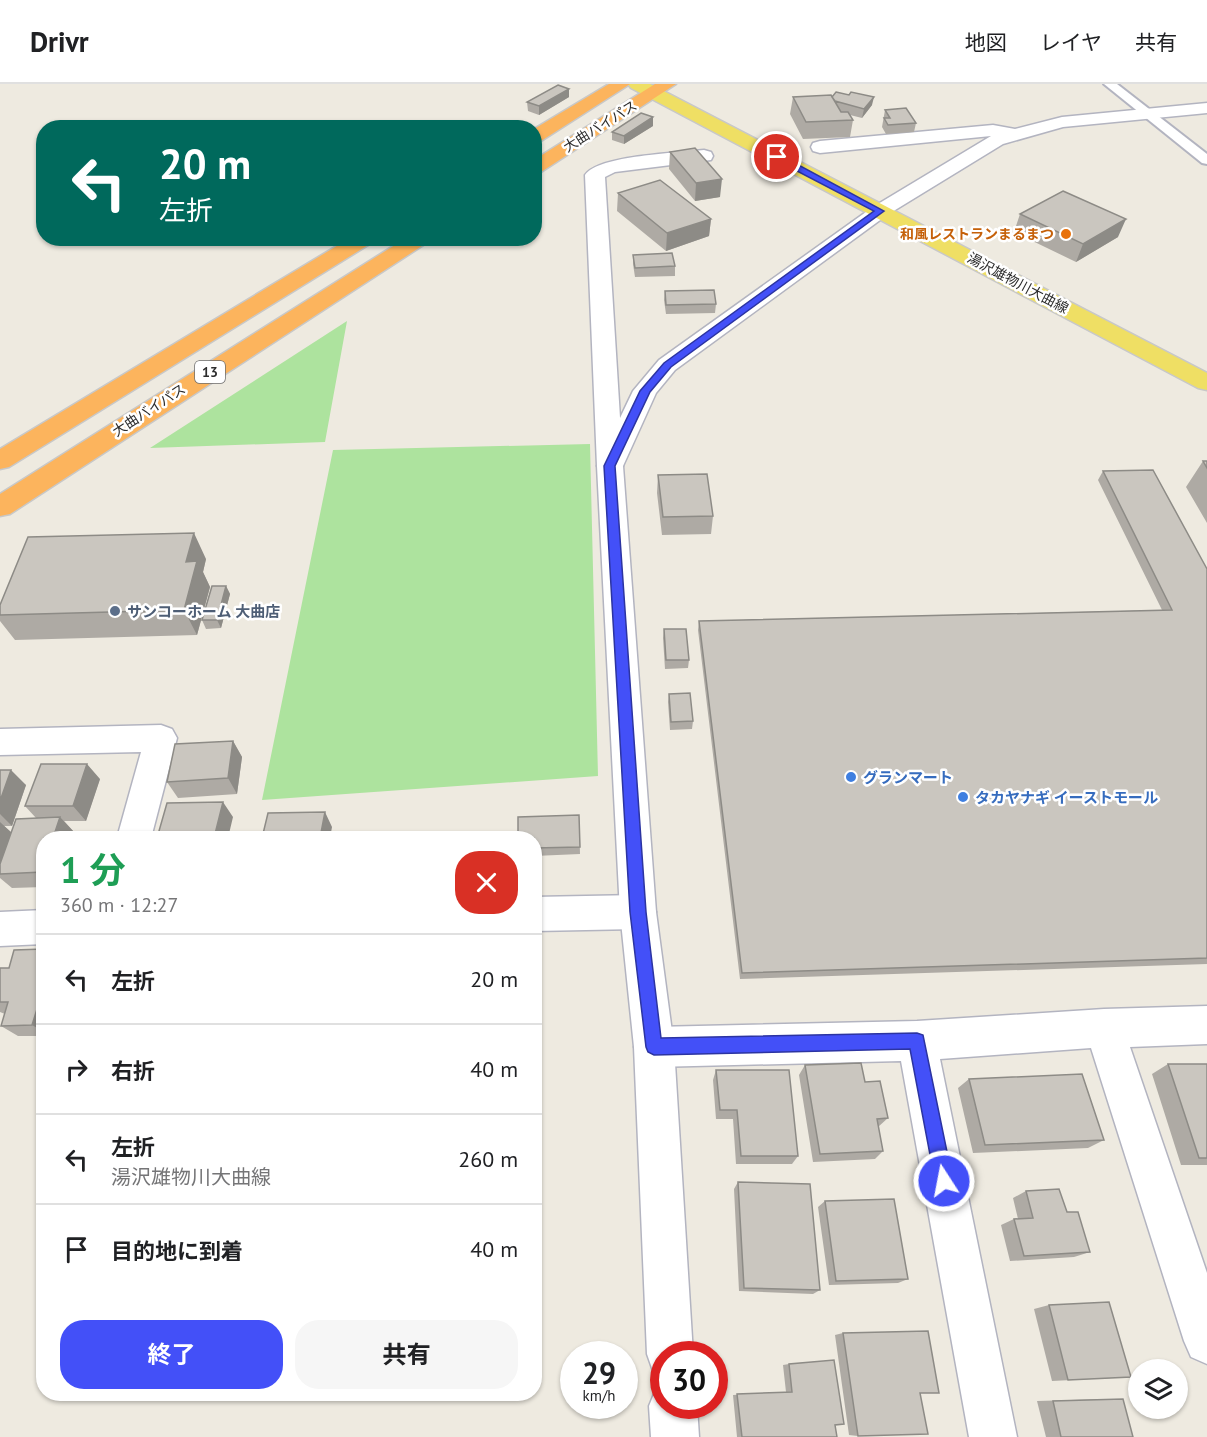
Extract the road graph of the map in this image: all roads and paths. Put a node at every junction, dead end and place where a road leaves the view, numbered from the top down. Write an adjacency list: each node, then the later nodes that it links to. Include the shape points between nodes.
1 (621, 84): 6 (highway, 大曲バイパス)
2 (1110, 84): 5 (lane)
3 (652, 87): 13 (highway, 大曲バイパス); 16 (main road, 湯沢雄物川大曲線)
4 (1207, 108): 5 (street)
5 (1148, 114): 7 (street, via 1062,123); 12 (lane)
6 (542, 132)
7 (1018, 133): 8 (street, via 993,130); 15 (street, via 996,140)
8 (878, 141): 9 (street); 11 (street)
9 (820, 147)
10 (704, 156): 21 (street, via 612,167 595,176)
11 (909, 157)
12 (1207, 160)
13 (542, 163)
14 (928, 163): 15 (street)
15 (947, 170): 16 (street)
16 (880, 211): 19 (main road, 湯沢雄物川大曲線); 21 (street, via 667,365 645,391)
17 (353, 246): 20 (highway, 13)
18 (408, 246): 22 (highway, 大曲バイパス / 13)
19 (1207, 382)
20 (0, 461)
21 (610, 466): 25 (street)
22 (0, 507)
23 (0, 742): 24 (street, via 161,738)
24 (136, 831)
25 (638, 912): 26 (street); 32 (street)
26 (542, 914)
27 (36, 927): 28 (street)
28 (0, 929)
29 (1207, 1025): 30 (street)
30 (1104, 1028): 31 (street); 34 (street)
31 (917, 1041): 32 (street); 37 (street)
32 (654, 1047): 33 (street)
33 (669, 1341)
34 (1207, 1341)
35 (674, 1419): 36 (street)
36 (675, 1437)
37 (993, 1437)

